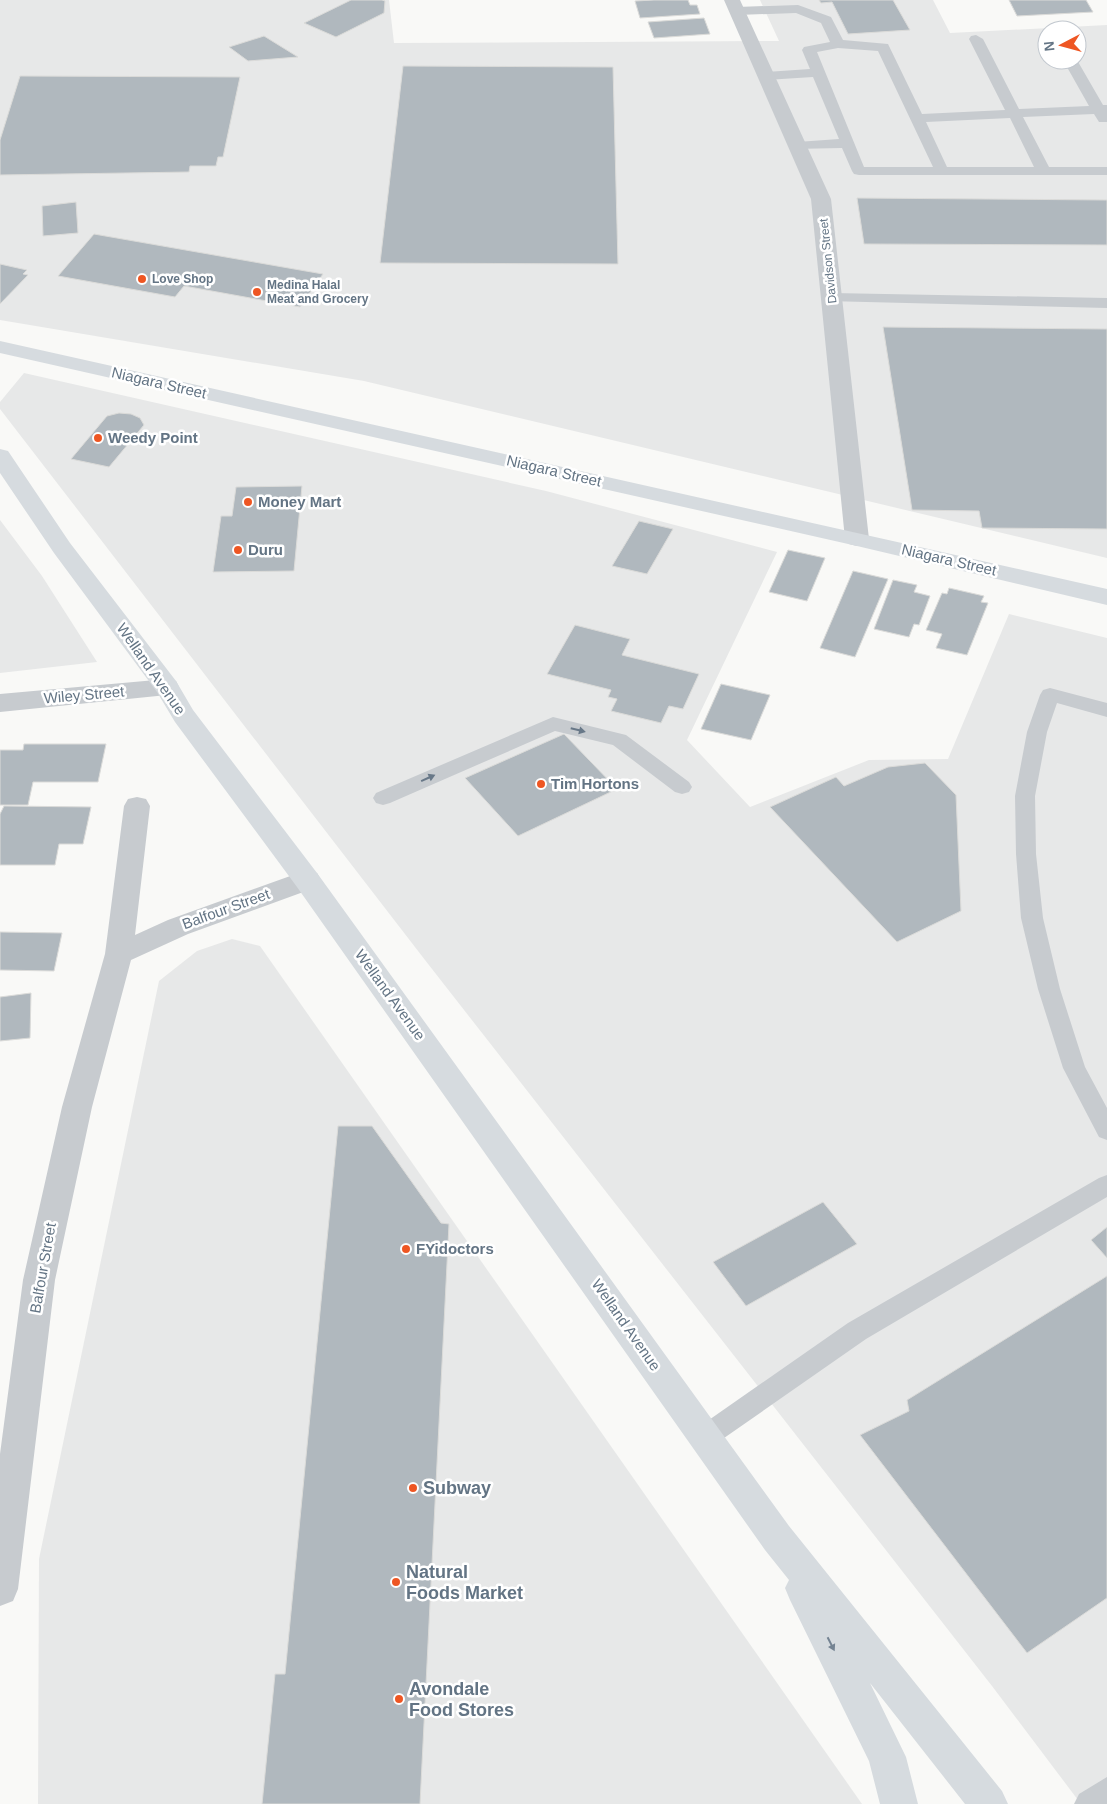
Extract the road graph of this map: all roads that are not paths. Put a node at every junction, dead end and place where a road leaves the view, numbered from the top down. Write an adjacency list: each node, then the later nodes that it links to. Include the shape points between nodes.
1 (734, 6): 3 (lane, via 798,8 826,20); 6 (street, Davidson Street)
2 (976, 39): 8 (lane)
3 (838, 44): 5 (lane, via 809,50); 9 (lane, via 884,47)
4 (1077, 70): 7 (lane)
5 (818, 73): 6 (lane); 11 (lane)
6 (766, 76): 12 (street, Davidson Street)
7 (1103, 109): 8 (lane); 10 (lane)
8 (1014, 113): 9 (lane); 14 (lane)
9 (917, 118): 13 (lane)
10 (1107, 124)
11 (848, 143): 12 (lane); 13 (lane, via 859,171)
12 (797, 146): 16 (street, Davidson Street, via 821,199)
13 (942, 171): 14 (lane)
14 (1044, 171): 15 (lane)
15 (1107, 171)
16 (832, 298): 17 (lane); 20 (street, Davidson Street)
17 (1107, 303)
18 (0, 347): 20 (main road, Niagara Street)
19 (0, 456): 22 (main road, Welland Avenue, via 62,548)
20 (857, 539): 21 (main road, Niagara Street)
21 (1107, 597)
22 (167, 688): 23 (street, Wiley Street); 28 (main road, Welland Avenue, via 184,716)
23 (0, 703)
24 (1107, 710): 30 (lane, via 1050,695 1037,732 1025,796 1032,918 1049,989 1074,1068)
25 (682, 787): 26 (lane, one-way to 25, via 553,724 619,740)
26 (383, 798)
27 (137, 806): 29 (street, Balfour Street)
28 (307, 880): 29 (street, Balfour Street, via 178,927); 32 (main road, Welland Avenue)
29 (119, 954): 34 (street, Balfour Street, via 77,1107 39,1280)
30 (1107, 1130)
31 (1107, 1185): 32 (lane, via 857,1331)
32 (705, 1437): 33 (main road, Welland Avenue)
33 (778, 1538): 36 (main road, one-way to 36, via 887,1757); 37 (main road)
34 (0, 1589)
35 (1107, 1792): 38 (lane)
36 (899, 1804)
37 (989, 1804)
38 (1089, 1804)

